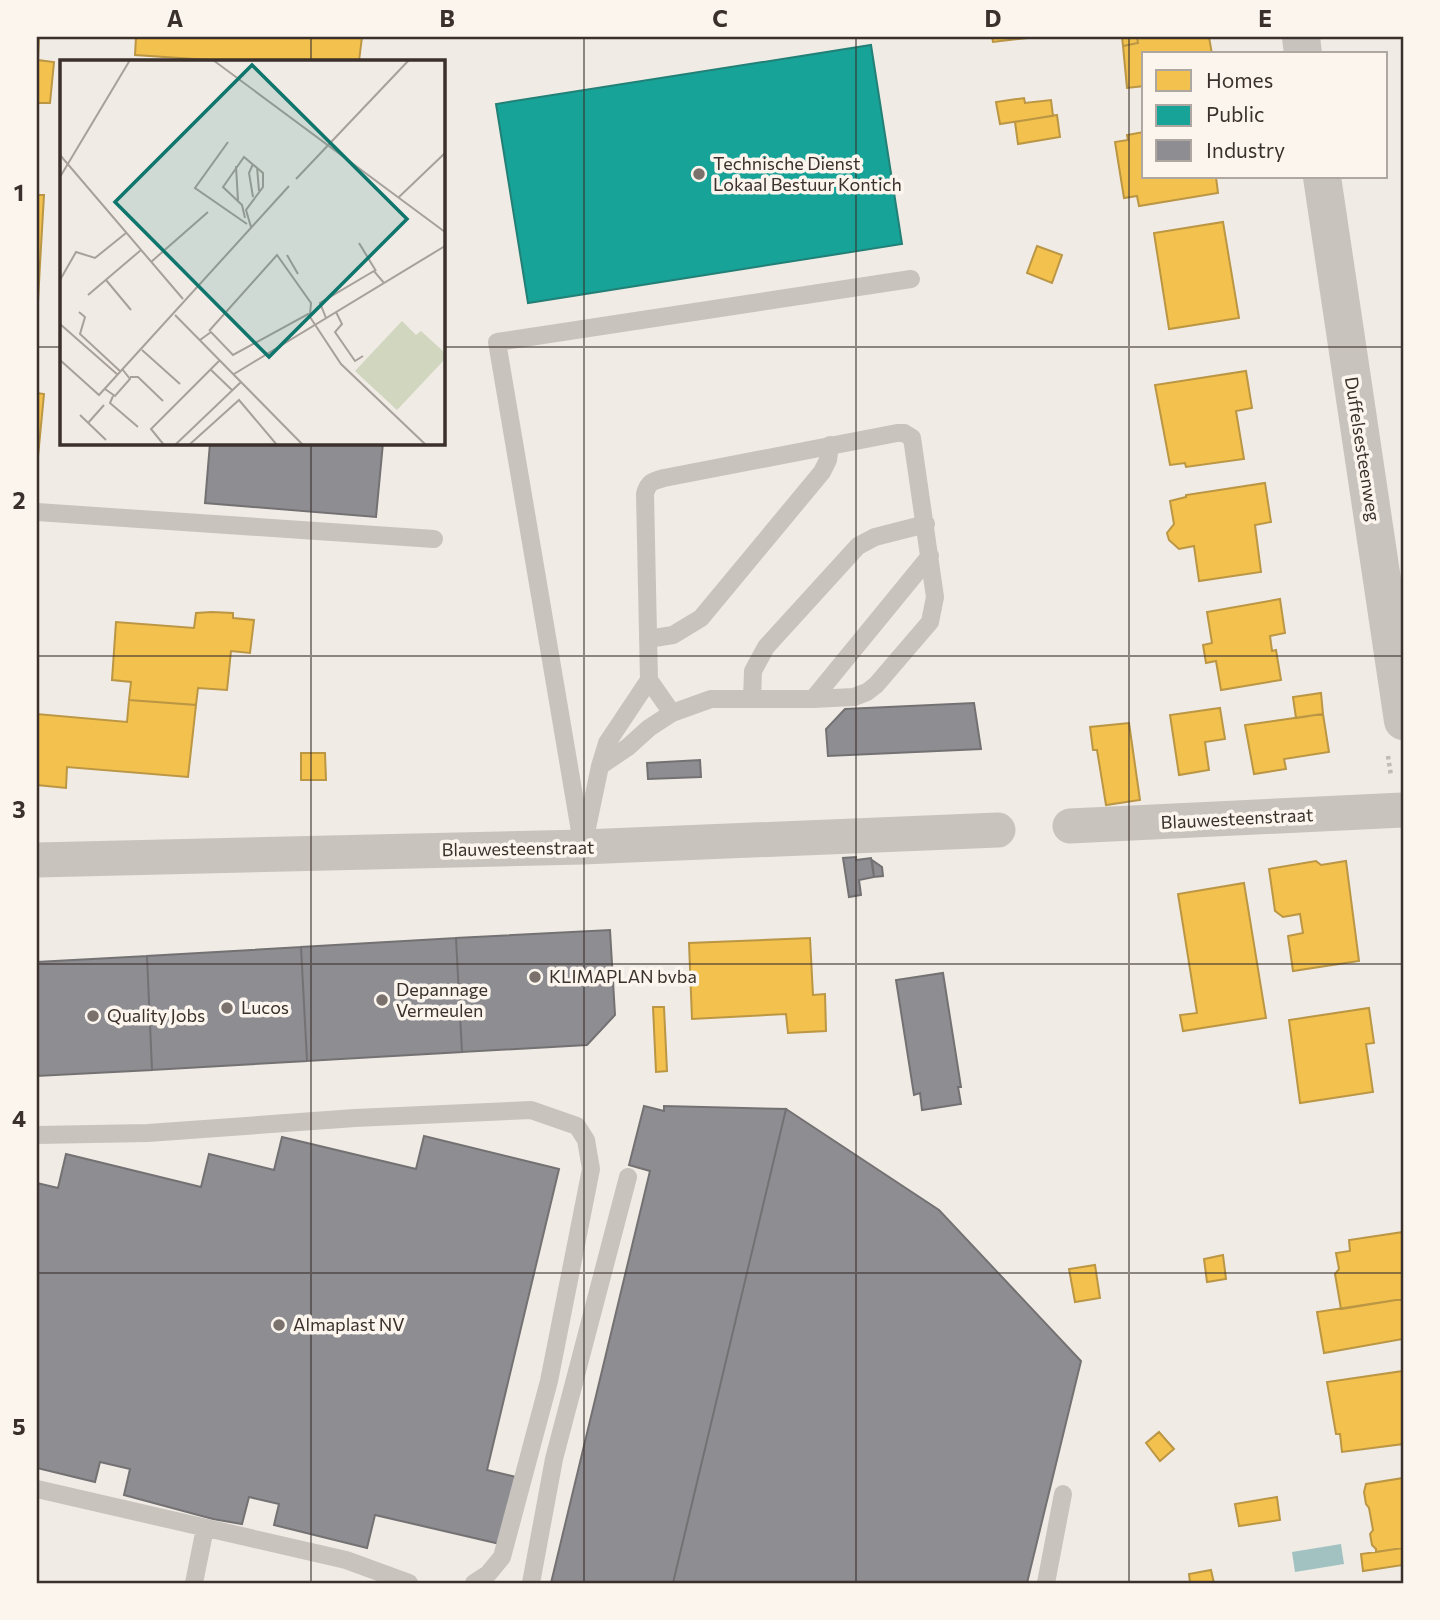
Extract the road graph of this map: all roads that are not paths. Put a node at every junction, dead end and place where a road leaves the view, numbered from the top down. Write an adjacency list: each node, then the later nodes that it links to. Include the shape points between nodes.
1 (1322, 178): 13 (street, Duffelsesteenweg)
2 (911, 279): 18 (lane, via 497,342)
3 (830, 445): 5 (lane, via 897,433 912,438); 8 (lane, via 822,472 713,606 687,628); 8 (lane, via 664,478 647,486)
4 (37, 512): 6 (lane)
5 (926, 524): 7 (lane); 10 (lane, via 858,546 766,647 753,671)
6 (434, 539)
7 (930, 556): 11 (lane); 11 (lane, via 935,597 930,622 867,692)
8 (648, 639): 9 (lane)
9 (649, 680): 12 (lane); 14 (lane, via 607,743)
10 (752, 699): 11 (lane); 12 (lane, via 711,699)
11 (813, 699)
12 (672, 713): 14 (lane)
13 (1403, 721)
14 (600, 766): 18 (lane)
15 (1403, 810): 16 (street, Blauwesteenstraat)
16 (1070, 826)
17 (998, 830): 18 (street, Blauwesteenstraat)
18 (583, 847): 19 (street, Blauwesteenstraat)
19 (37, 860)
20 (37, 1135): 27 (lane, via 148,1133 531,1110 577,1126 586,1140 591,1169 549,1381 502,1557)
21 (628, 1177): 28 (lane, via 554,1459)
22 (37, 1489): 24 (lane)
23 (1063, 1494): 29 (lane)
24 (205, 1528): 25 (lane); 26 (lane, via 346,1560)
25 (194, 1583)
26 (409, 1583)
27 (474, 1583)
28 (531, 1583)
29 (1046, 1583)

